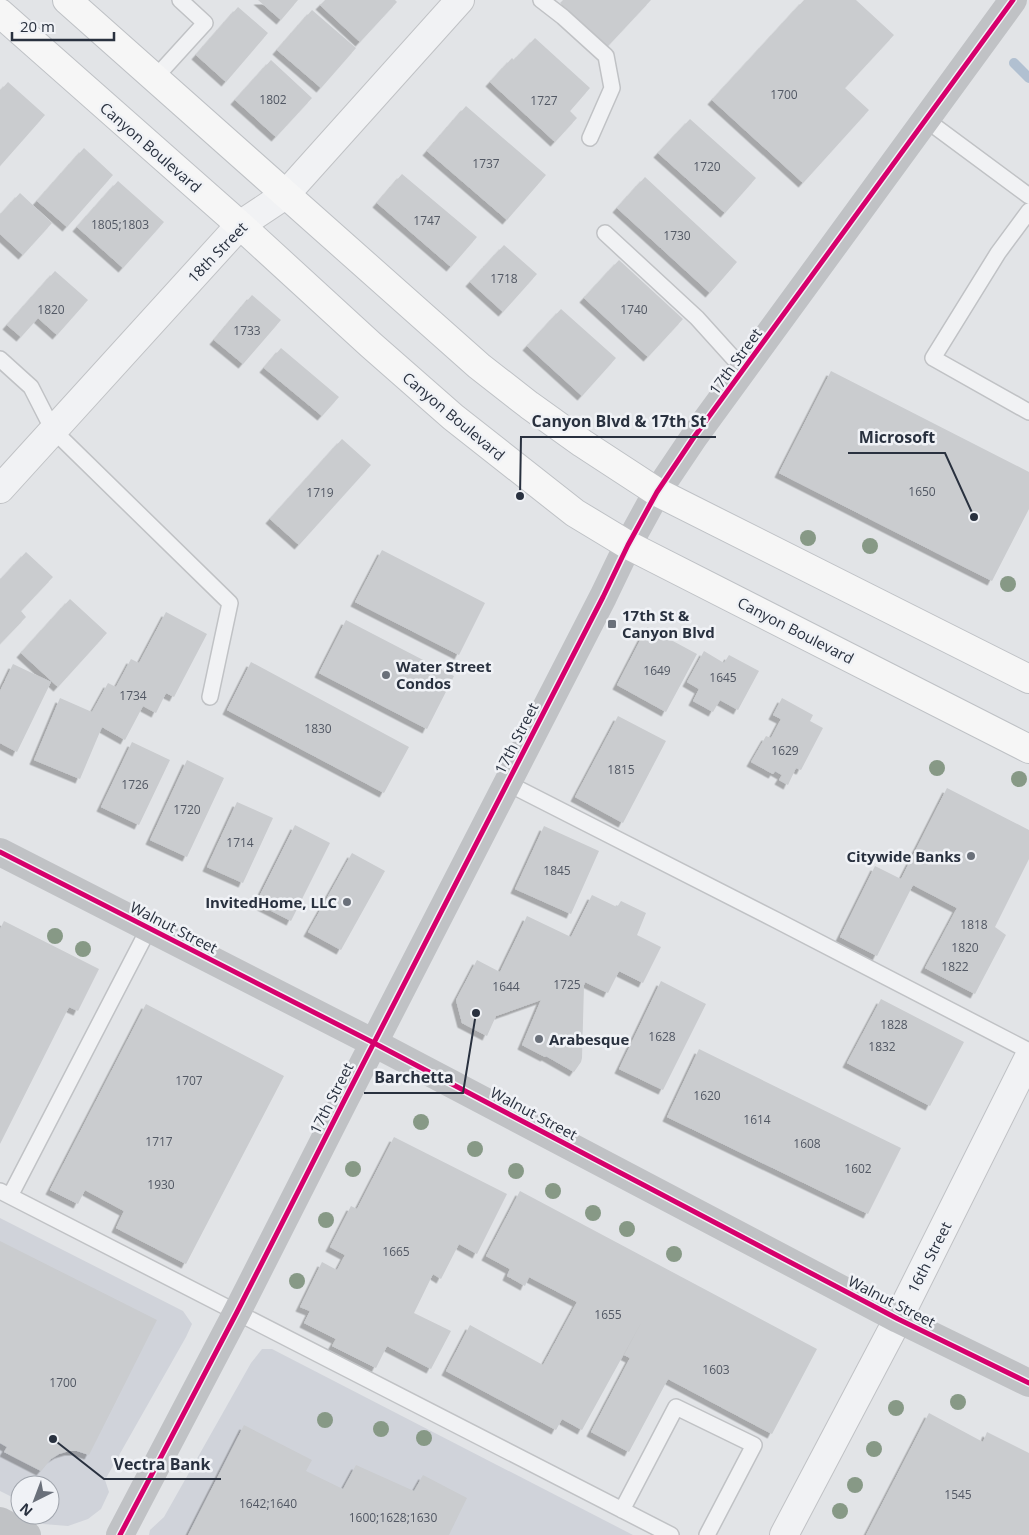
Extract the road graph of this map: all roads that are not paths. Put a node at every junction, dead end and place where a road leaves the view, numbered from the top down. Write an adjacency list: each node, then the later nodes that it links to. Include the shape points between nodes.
1 (67, 0): 7 (main road)
2 (180, 0): 7 (lane, via 205,23)
3 (460, 0): 10 (street, 18th Street)
4 (541, 0): 9 (lane, via 606,56 612,88)
5 (1013, 0): 8 (street, 17th Street)
6 (0, 13): 13 (main road, Canyon Boulevard)
7 (154, 79): 10 (main road)
8 (925, 119): 11 (lane); 16 (street, 17th Street)
9 (590, 138)
10 (285, 194): 13 (street, 18th Street); 20 (main road, via 529,406)
11 (1029, 196)
12 (1029, 211): 17 (lane, via 998,253 933,358)
13 (240, 225): 18 (street, 18th Street); 21 (main road, Canyon Boulevard, via 453,417 575,512)
14 (605, 233): 16 (lane, via 698,318)
15 (0, 359): 18 (lane, via 31,386)
16 (744, 370): 20 (street, 17th Street)
17 (1029, 412)
18 (53, 430): 19 (street, 18th Street); 23 (lane, via 230,603)
19 (0, 488)
20 (657, 492): 21 (street, 17th Street); 22 (main road)
21 (628, 545): 24 (main road, Canyon Boulevard); 25 (street, 17th Street)
22 (1029, 679)
23 (210, 697)
24 (1029, 749)
25 (507, 783): 28 (street, 17th Street); 29 (lane)
26 (0, 852): 27 (street, Walnut Street)
27 (149, 928): 28 (street, Walnut Street); 31 (lane)
28 (374, 1042): 32 (street, 17th Street); 33 (street, Walnut Street)
29 (1029, 1051)
30 (1029, 1058): 33 (street, 16th Street)
31 (5, 1194): 32 (lane)
32 (237, 1312): 35 (lane); 38 (street, 17th Street)
33 (898, 1319): 34 (street, Walnut Street); 41 (street, 16th Street)
34 (1029, 1384)
35 (622, 1510): 39 (lane); 40 (lane, via 676,1407 754,1445)
36 (0, 1521): 37 (street)
37 (27, 1535)
38 (120, 1535)
39 (671, 1535)
40 (707, 1535)
41 (784, 1535)

